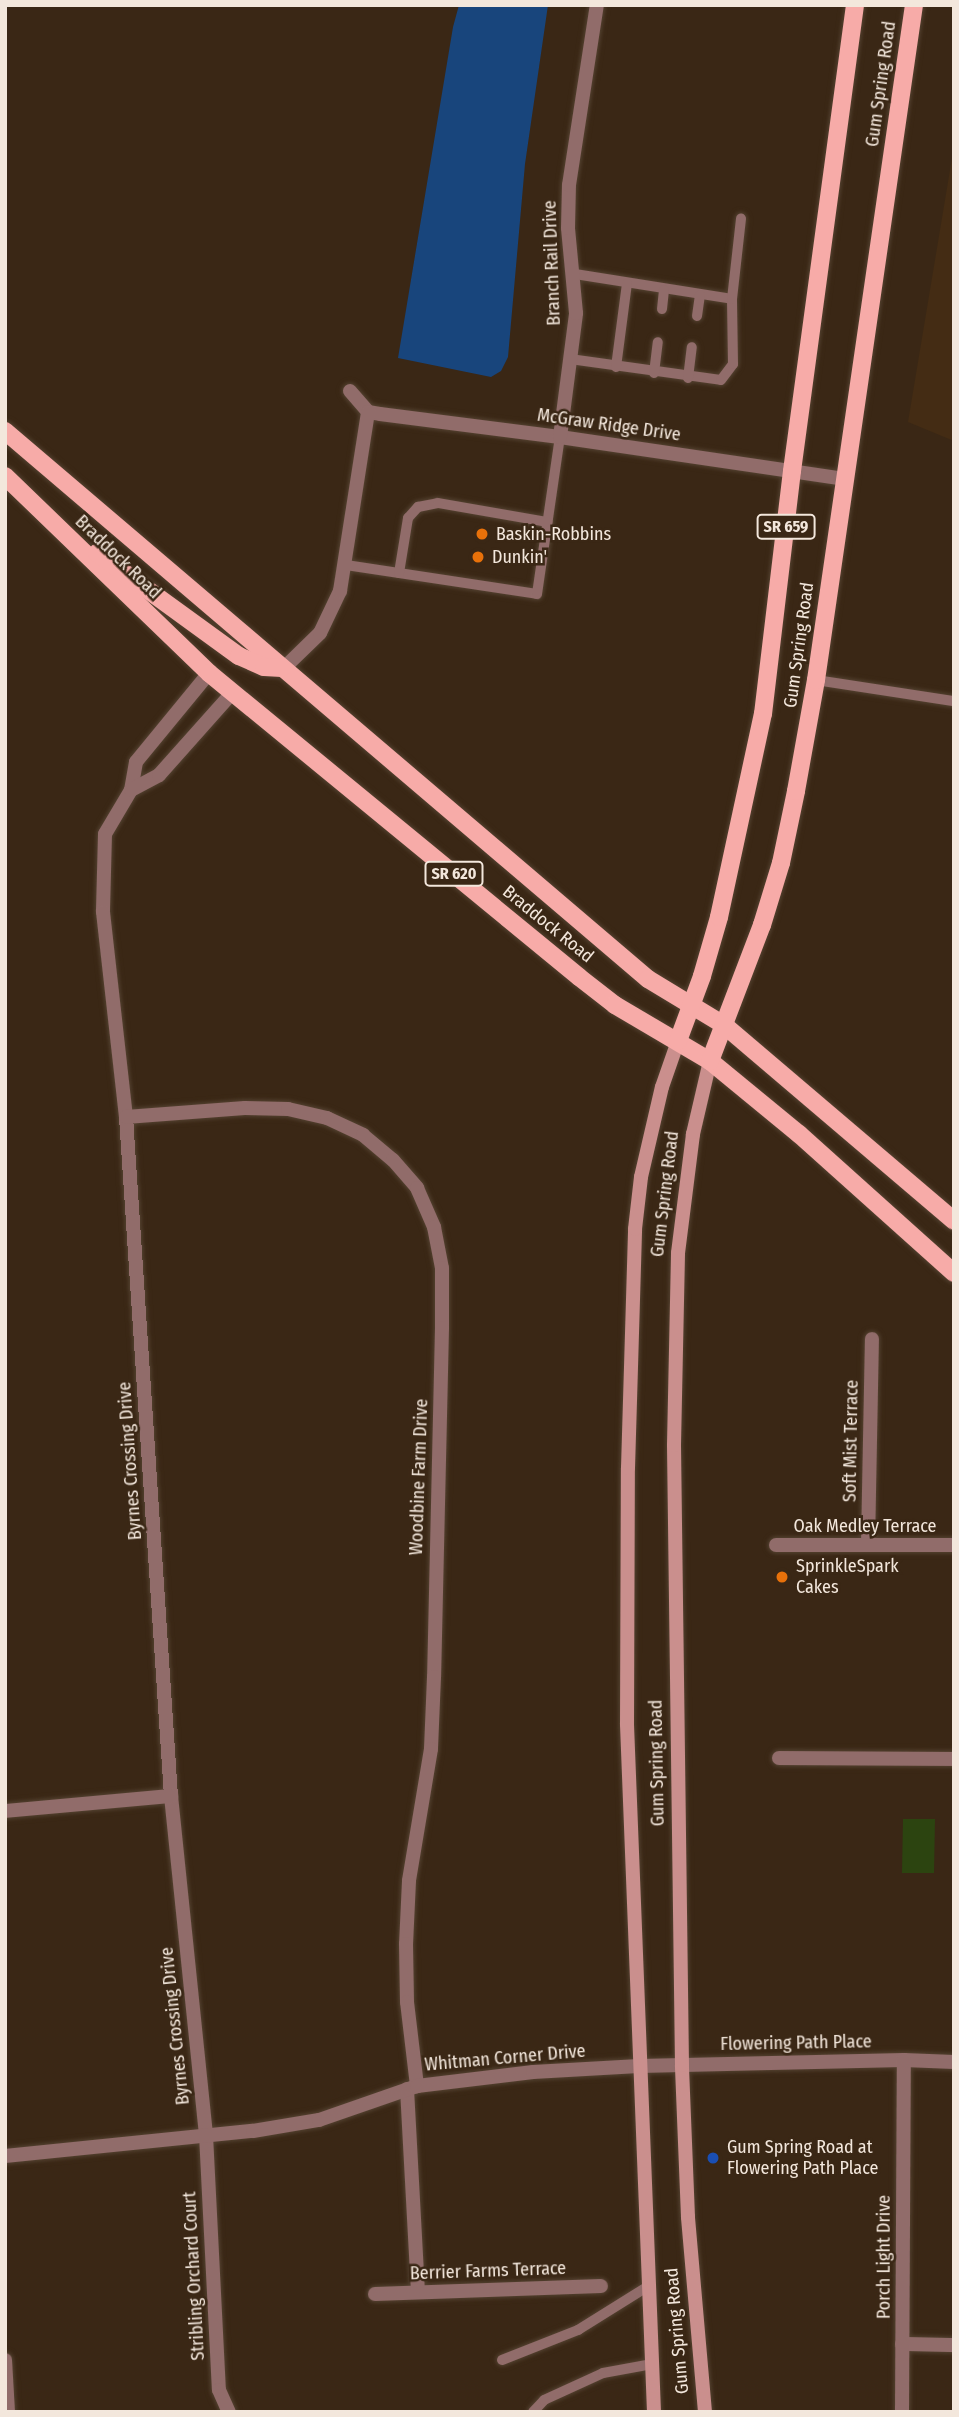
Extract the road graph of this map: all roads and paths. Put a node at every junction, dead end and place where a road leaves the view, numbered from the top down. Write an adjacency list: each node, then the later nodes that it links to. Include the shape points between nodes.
1 (597, 5): 5 (street, Branch Rail Drive, via 569,186 568,228)
2 (855, 5): 22 (main road, Gum Spring Road / SR 659)
3 (914, 5): 24 (main road, Gum Spring Road / SR 659)
4 (741, 219): 9 (lane)
5 (575, 274): 6 (lane); 14 (street, Branch Rail Drive)
6 (627, 284): 7 (lane); 15 (lane)
7 (664, 290): 8 (lane); 10 (lane)
8 (700, 295): 9 (lane); 11 (lane)
9 (732, 299): 17 (lane, via 735,348 729,374 721,380)
10 (662, 309)
11 (697, 316)
12 (658, 342): 16 (lane)
13 (692, 346): 17 (lane)
14 (570, 359): 15 (lane); 21 (street, Branch Rail Drive)
15 (616, 366): 16 (lane)
16 (654, 373): 17 (lane)
17 (688, 378)
18 (350, 391): 19 (street)
19 (368, 412): 21 (street, McGraw Ridge Drive); 27 (street)
20 (5, 431): 29 (main road, Braddock Road / SR 620)
21 (559, 437): 22 (street, McGraw Ridge Drive); 26 (lane)
22 (792, 471): 24 (street, McGraw Ridge Drive); 35 (main road, Gum Spring Road / SR 659, via 763,714 716,928)
23 (5, 477): 25 (main road, Braddock Road / SR 620)
24 (844, 479): 31 (main road, Gum Spring Road / SR 659)
25 (40, 512): 29 (main road, via 239,656 264,667); 30 (main road, Braddock Road / SR 620)
26 (547, 522): 28 (lane, via 438,503 418,506 408,518); 28 (lane, via 537,594)
27 (346, 565): 28 (lane); 29 (street, via 340,591 320,633)
28 (399, 573)
29 (284, 668): 35 (main road, Braddock Road / SR 620, via 648,979)
30 (209, 673): 32 (main road, Braddock Road / SR 620); 34 (street, Byrnes Crossing Drive, via 136,762)
31 (816, 680): 33 (lane); 36 (main road, Gum Spring Road / SR 659, via 782,863)
32 (233, 692): 34 (street, Byrnes Crossing Drive, via 159,775); 37 (main road, Braddock Road / SR 620, via 579,977 615,1005)
33 (954, 701)
34 (131, 790): 39 (street, Byrnes Crossing Drive, via 105,834 103,912)
35 (689, 1005): 36 (main road, Braddock Road); 37 (main road, Gum Spring Road / SR 659)
36 (724, 1025): 38 (main road, Gum Spring Road / SR 659); 40 (main road, Braddock Road)
37 (678, 1041): 38 (main road, Braddock Road / SR 620); 53 (main road, Gum Spring Road / SR 659, via 641,1177 635,1242 626,1724)
38 (710, 1061): 41 (main road, Braddock Road / SR 620); 52 (main road, Gum Spring Road / SR 659, via 693,1134 678,1253 674,1445)
39 (127, 1117): 48 (street, Byrnes Crossing Drive); 54 (street, Woodbine Farm Drive, via 245,1108 288,1109 327,1118 363,1135 393,1160 417,1188 434,1227 442,1268 434,1677 430,1749 409,1881 406,1944)
40 (954, 1221)
41 (954, 1273)
42 (872, 1339): 43 (street, Soft Mist Terrace)
43 (869, 1544): 44 (street, Oak Medley Terrace); 45 (street, Oak Medley Terrace)
44 (776, 1545)
45 (954, 1545)
46 (779, 1758): 47 (street)
47 (954, 1759)
48 (171, 1796): 49 (street); 55 (street, Byrnes Crossing Drive)
49 (5, 1811)
50 (904, 2060): 51 (street, Flowering Path Place); 52 (street, Flowering Path Place); 61 (street, Porch Light Drive)
51 (954, 2062)
52 (682, 2065): 53 (street, Flowering Path Place); 70 (main road, Gum Spring Road / SR 659, via 688,2217)
53 (639, 2066): 54 (street, Whitman Corner Drive, via 533,2072); 57 (main road, Gum Spring Road / SR 659)
54 (412, 2088): 55 (street, Whitman Corner Drive, via 319,2120); 59 (street, Woodbine Farm Drive)
55 (206, 2135): 56 (street, Whitman Corner Drive); 67 (street, Stribling Orchard Court, via 219,2390)
56 (5, 2156)
57 (650, 2285): 64 (lane, via 578,2330); 65 (main road, Gum Spring Road / SR 659)
58 (601, 2286): 59 (street, Berrier Farms Terrace)
59 (418, 2292): 60 (street, Berrier Farms Terrace)
60 (375, 2294)
61 (902, 2344): 62 (street); 71 (street, Porch Light Drive)
62 (954, 2345)
63 (5, 2360): 66 (street)
64 (502, 2360)
65 (652, 2364): 68 (lane, via 603,2373 544,2400); 69 (main road, Gum Spring Road / SR 659)
66 (8, 2412)
67 (229, 2412)
68 (533, 2412)
69 (654, 2412)
70 (705, 2412)
71 (902, 2412)

